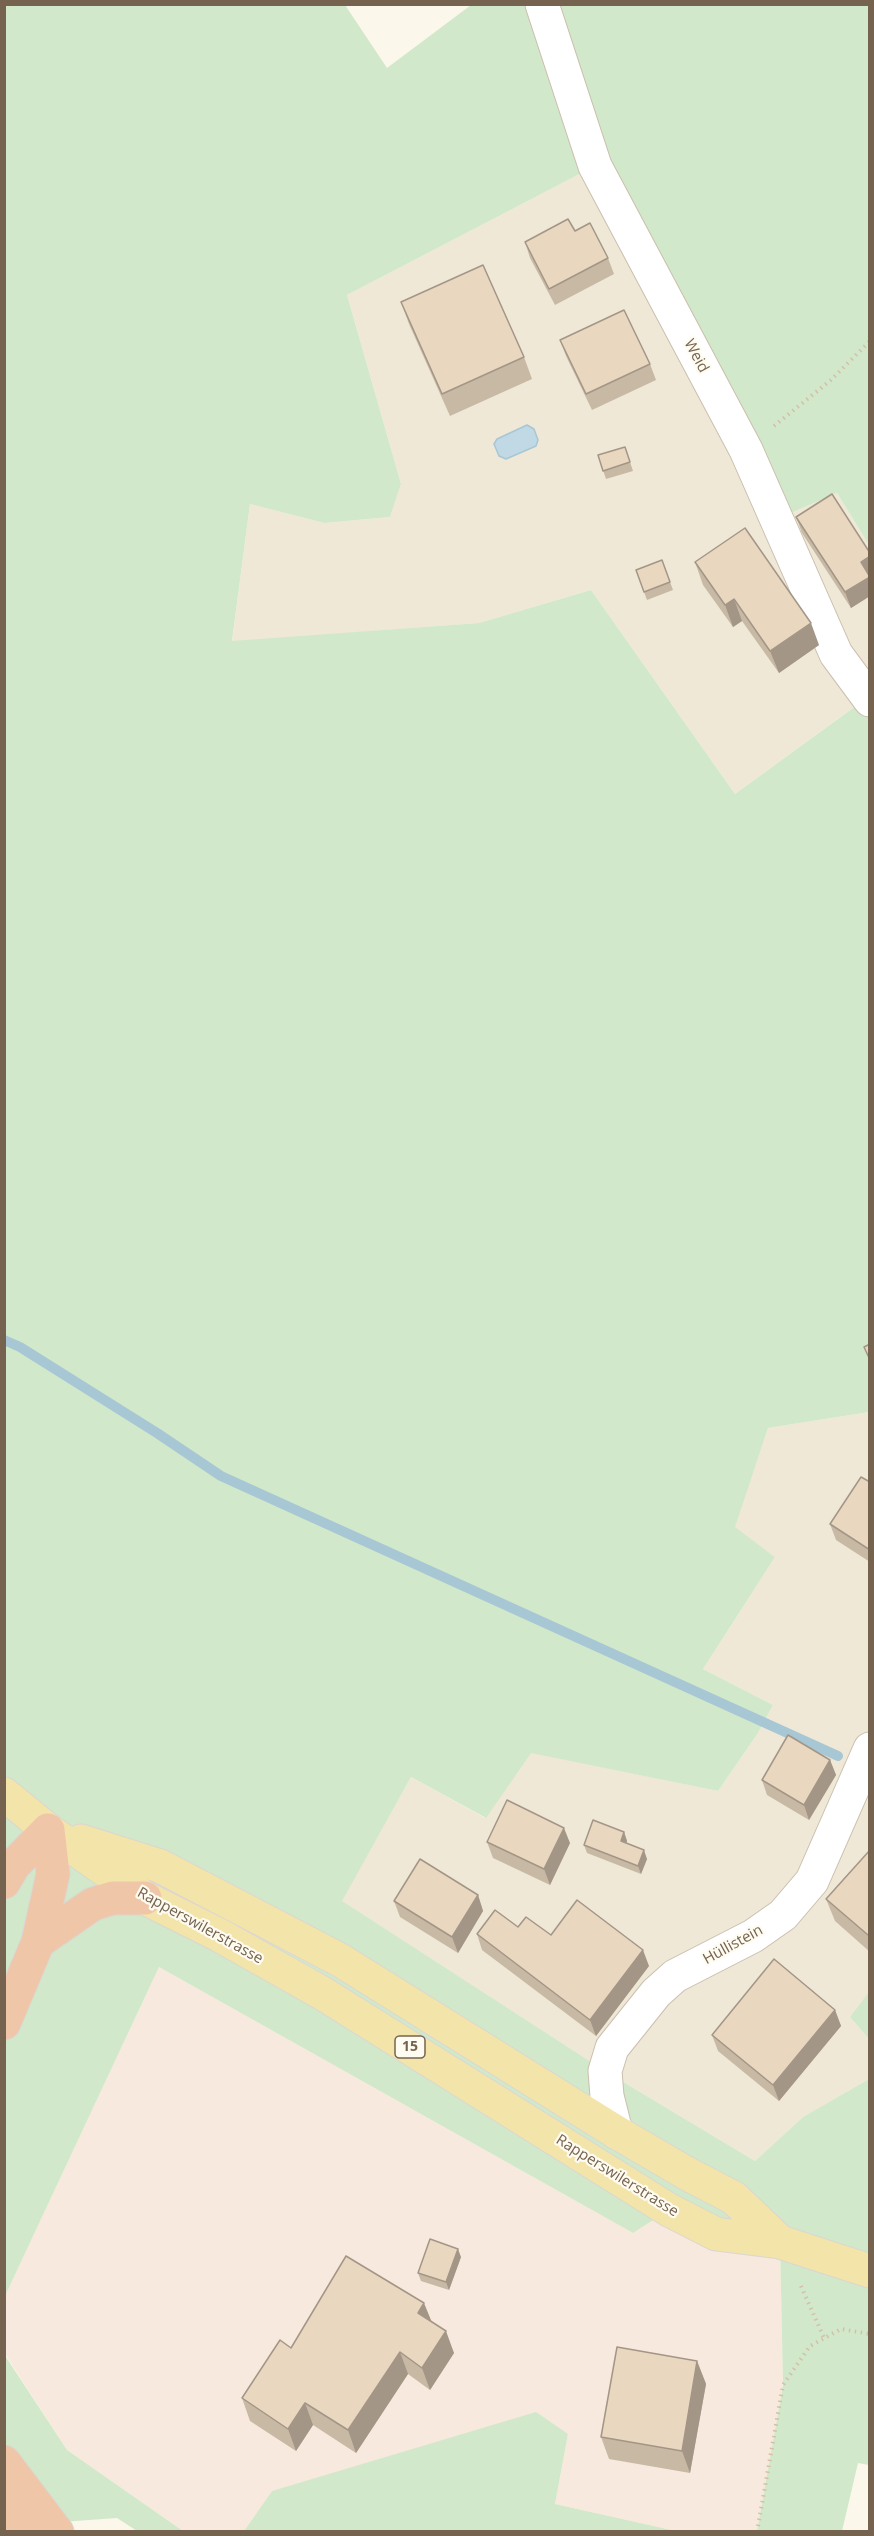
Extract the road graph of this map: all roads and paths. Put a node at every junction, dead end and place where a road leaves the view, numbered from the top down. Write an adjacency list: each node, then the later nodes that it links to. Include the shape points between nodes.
1 (542, 4): 3 (street, Weid, via 595,166)
2 (870, 341): 3 (path, via 831,380)
3 (746, 450): 4 (street, Weid, via 836,654)
4 (870, 700)
5 (870, 1749): 13 (street, Hüllistein, via 812,1881 783,1915 753,1936 675,1976 656,1993 612,2048 605,2071)
6 (4, 1794): 8 (main road, 15)
7 (4, 1819): 8 (main road, 15)
8 (48, 1830): 9 (highway, via 14,1865); 10 (main road, Rapperswilerstrasse / 15); 11 (highway, via 53,1874); 13 (main road, Rapperswilerstrasse / 15, via 160,1866 340,1960)
9 (4, 1882)
10 (145, 1898): 11 (highway, via 113,1898 93,1904); 14 (main road, Rapperswilerstrasse / 15, via 322,1993 669,2210 716,2234)
11 (38, 1942): 12 (highway)
12 (4, 2023)
13 (616, 2132): 14 (main road, Rapperswilerstrasse / 15, via 734,2198)
14 (780, 2242): 15 (main road, Rapperswilerstrasse / 15); 17 (path)
15 (870, 2271)
16 (870, 2334): 17 (path, via 841,2329)
17 (825, 2338): 24 (path, via 810,2346 783,2385)
18 (4, 2462): 23 (highway)
19 (4, 2507): 22 (highway)
20 (4, 2527): 21 (highway)
21 (13, 2532)
22 (38, 2532)
23 (57, 2532)
24 (757, 2532)

